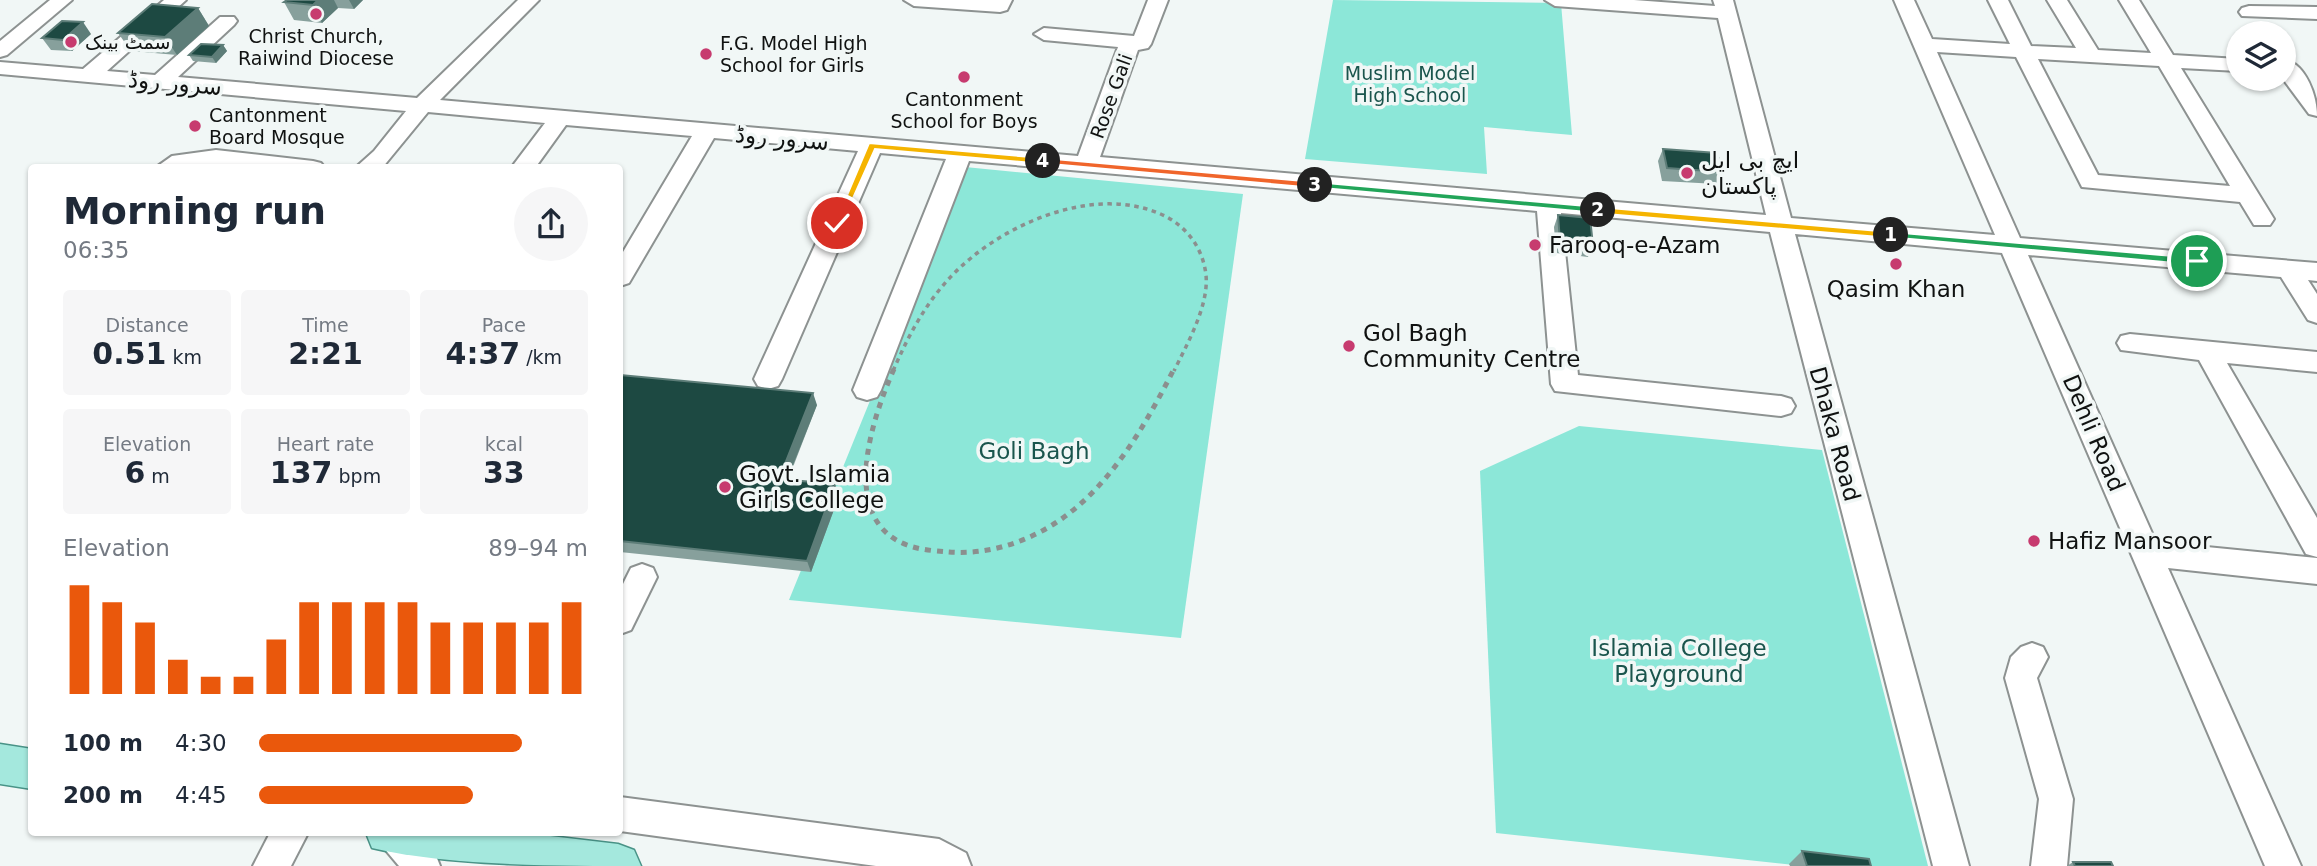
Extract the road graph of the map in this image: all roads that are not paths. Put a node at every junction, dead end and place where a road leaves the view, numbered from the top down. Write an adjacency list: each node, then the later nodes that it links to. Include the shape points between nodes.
1 (62, 0): 15 (street)
2 (176, 0): 32 (street)
3 (529, 0): 36 (street)
4 (914, 0): 5 (street, via 1000,6)
5 (1002, 0)
6 (1158, 0): 21 (street, Rose Gali, via 1141,44)
7 (1555, 0): 12 (street)
8 (1904, 0): 22 (street, Dehli Road)
9 (1998, 0): 24 (street)
10 (2057, 0): 25 (street)
11 (2129, 0): 26 (street)
12 (1725, 6): 50 (street, Dhaka Road)
13 (2245, 6): 14 (street); 17 (street)
14 (2317, 13)
15 (41, 18): 18 (street); 19 (street)
16 (227, 21): 34 (street)
17 (2255, 21)
18 (0, 33)
19 (22, 33): 23 (street); 31 (street)
20 (1044, 34): 21 (street)
21 (1130, 42): 46 (street, Rose Gali)
22 (1923, 45): 24 (street); 51 (street, Dehli Road)
23 (0, 51)
24 (2024, 51): 25 (street); 47 (street, via 2090,182)
25 (2091, 55): 26 (street)
26 (2168, 60): 27 (street); 47 (street)
27 (2226, 64)
28 (0, 68): 31 (street, سرور روڈ)
29 (2296, 68): 30 (street)
30 (2317, 70)
31 (33, 71): 32 (street, سرور روڈ); 33 (street)
32 (88, 76): 34 (street, سرور روڈ)
33 (0, 79)
34 (160, 82): 36 (street, سرور روڈ)
35 (2296, 82): 37 (street)
36 (423, 104): 38 (street, سرور روڈ); 44 (street)
37 (2317, 109)
38 (560, 118): 39 (street, سرور روڈ); 45 (street)
39 (706, 132): 40 (street, سرور روڈ); 53 (street)
40 (872, 145): 41 (street, سرور روڈ); 59 (street)
41 (960, 153): 46 (street, سرور روڈ); 60 (street)
42 (173, 164): 43 (street, via 192,158)
43 (249, 164)
44 (372, 164)
45 (526, 164)
46 (1086, 164): 48 (street, سرور روڈ)
47 (2247, 195): 49 (street)
48 (1548, 206): 50 (street, سرور روڈ); 61 (street, via 1565,384)
49 (2263, 219)
50 (1783, 226): 51 (street, سرور روڈ); 76 (street, Dhaka Road)
51 (2012, 244): 52 (street, سرور روڈ); 63 (street, Dehli Road)
52 (2289, 270): 54 (street, سرور روڈ); 55 (street)
53 (623, 272)
54 (2317, 272)
55 (2317, 314)
56 (2130, 343): 57 (street)
57 (2207, 351): 58 (street); 62 (street)
58 (2317, 362)
59 (768, 379)
60 (867, 390)
61 (1781, 406)
62 (2317, 545)
63 (2146, 553): 64 (street); 78 (street, Dehli Road)
64 (2317, 571)
65 (642, 577): 66 (street)
66 (623, 614)
67 (2032, 657): 77 (street, via 2022,667 2021,678 2056,799)
68 (0, 764): 69 (main road)
69 (28, 768)
70 (623, 814): 75 (street, via 939,858)
71 (288, 836): 73 (street)
72 (401, 842): 74 (main road)
73 (271, 866)
74 (618, 866)
75 (953, 866)
76 (1951, 866)
77 (2049, 866)
78 (2283, 866)

